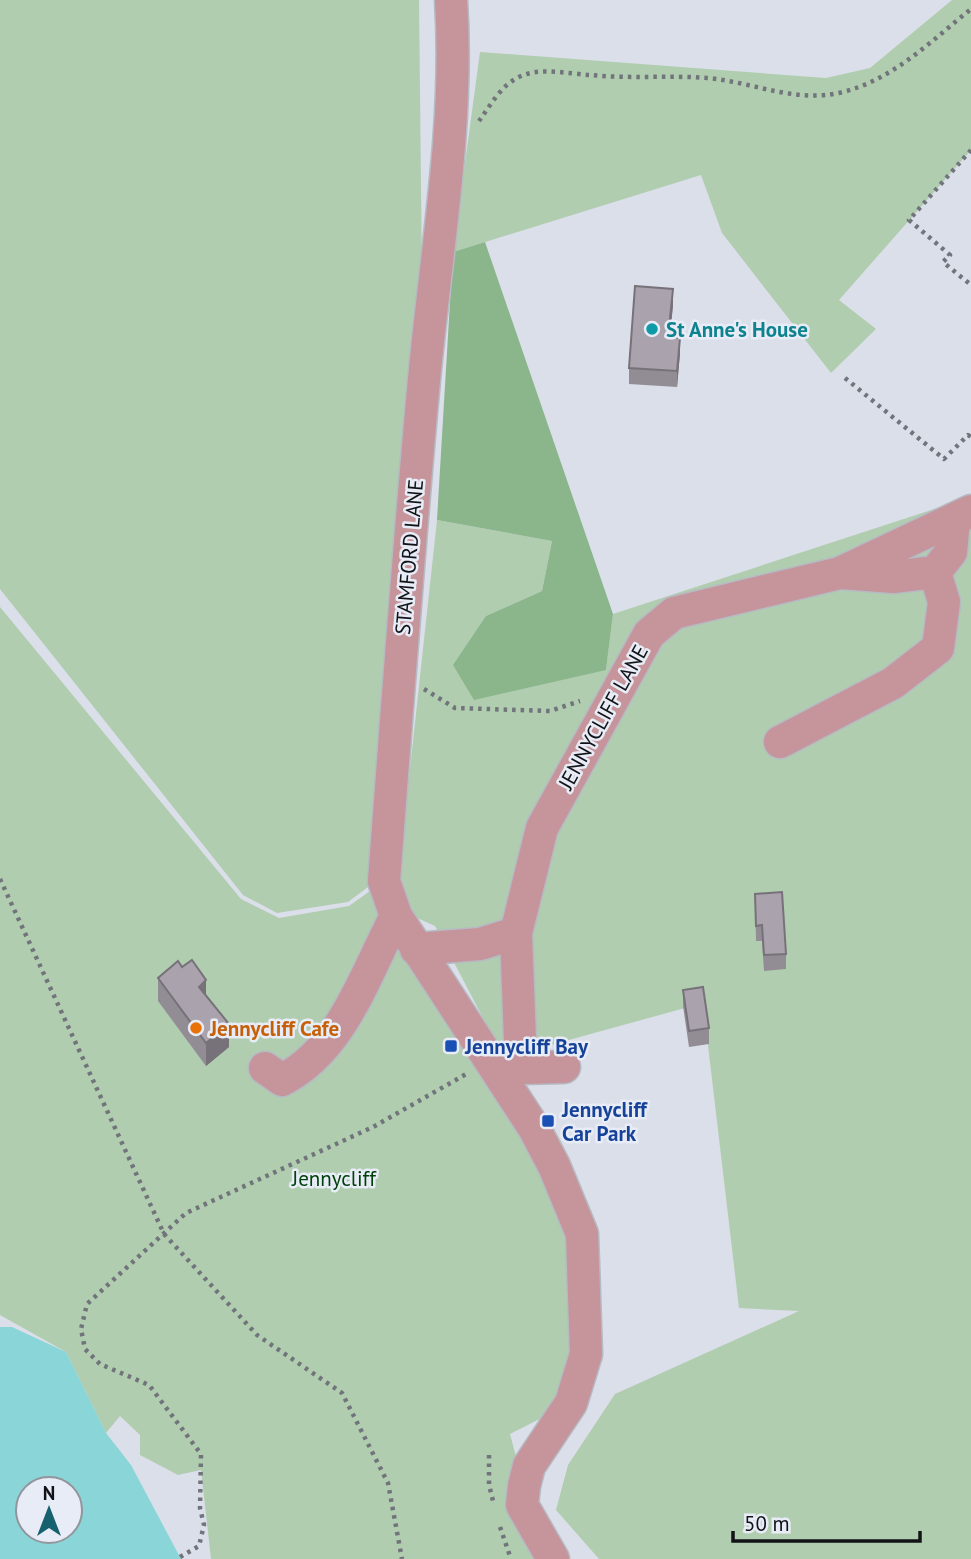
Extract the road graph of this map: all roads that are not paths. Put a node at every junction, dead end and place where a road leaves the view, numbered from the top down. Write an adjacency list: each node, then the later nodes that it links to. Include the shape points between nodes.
1 (451, 0): 6 (street, STAMFORD LANE, via 454,52 449,122 384,881)
2 (962, 515): 3 (street, via 951,552); 4 (street, JENNYCLIFF LANE)
3 (935, 572): 4 (street, via 892,577); 5 (street, via 944,601 938,648 893,683)
4 (840, 573): 7 (street, JENNYCLIFF LANE, via 674,613 649,634 542,828)
5 (780, 742)
6 (396, 916): 8 (street, STAMFORD LANE); 10 (street, via 353,1004 305,1069 282,1080)
7 (516, 933): 8 (street, via 480,944); 11 (street, JENNYCLIFF LANE)
8 (416, 949): 11 (street, STAMFORD LANE)
9 (564, 1067): 11 (street)
10 (265, 1068)
11 (505, 1070): 12 (street, STAMFORD LANE, via 554,1166 582,1234 586,1354 571,1403 529,1466 522,1505)
12 (553, 1559)

